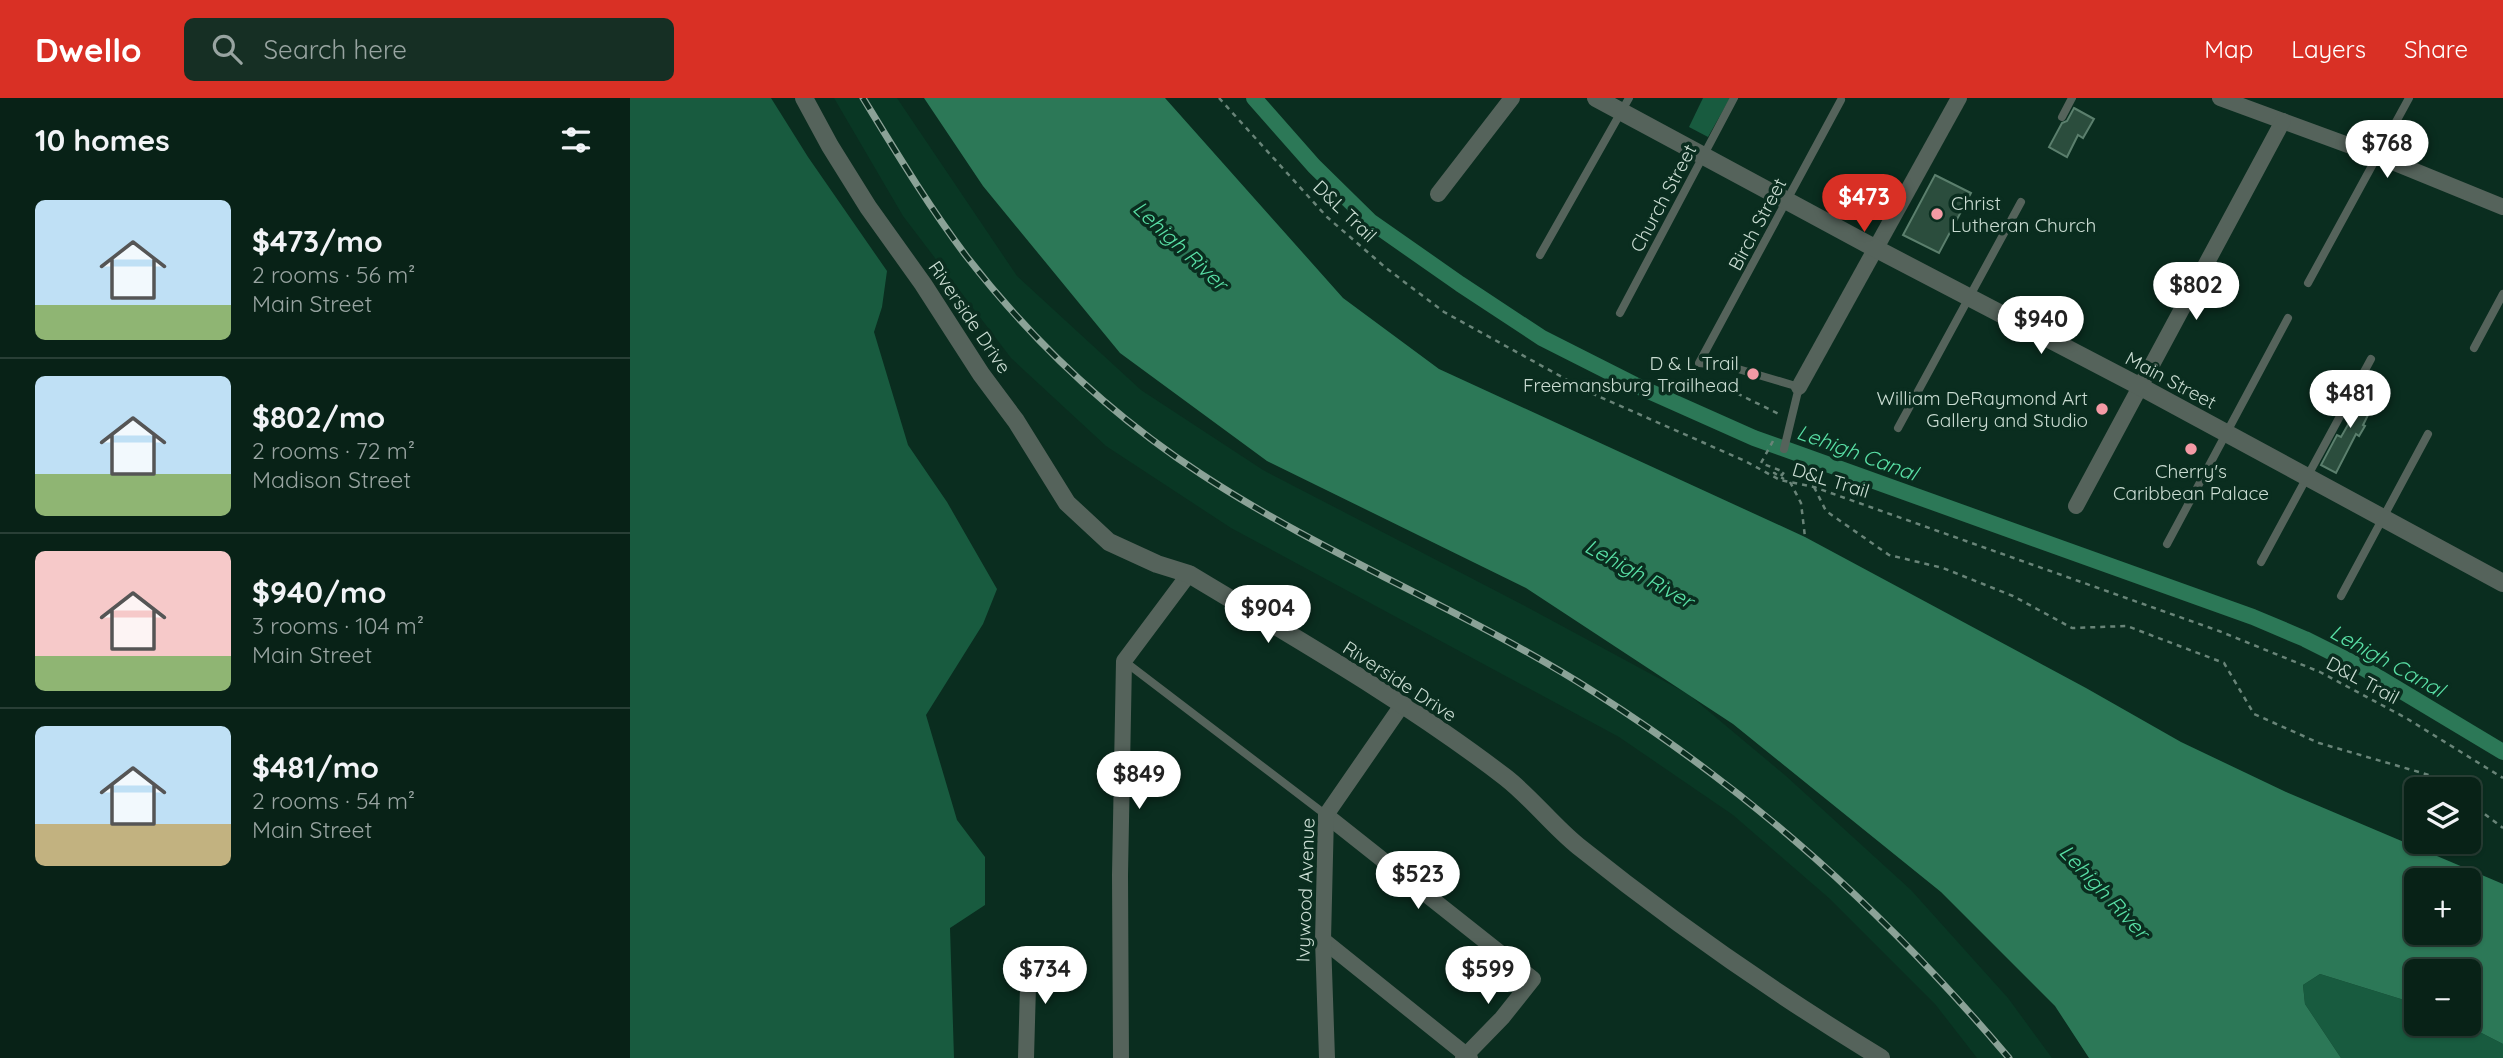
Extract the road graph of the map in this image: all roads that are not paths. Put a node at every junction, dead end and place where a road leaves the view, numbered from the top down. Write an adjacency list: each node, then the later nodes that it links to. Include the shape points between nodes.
1 (804, 98): 39 (street, Riverside Drive, via 868,207 1067,503 1109,542)
2 (1512, 98): 15 (street)
3 (1596, 98): 10 (street, Main Street)
4 (1734, 98): 13 (lane, Church Street)
5 (1959, 98): 19 (street)
6 (2072, 98): 11 (lane)
7 (2220, 98): 12 (street)
8 (2409, 98): 14 (lane)
9 (1841, 100): 16 (lane, Birch Street)
10 (1625, 106): 13 (street, Main Street); 20 (lane)
11 (2062, 117)
12 (2283, 121): 14 (street); 29 (street)
13 (1702, 156): 16 (street, Main Street); 24 (lane, Church Street)
14 (2378, 156): 18 (street); 21 (lane)
15 (1438, 194)
16 (1787, 201): 19 (street, Main Street); 28 (lane, Birch Street, via 1699,363 1728,366)
17 (2021, 202): 23 (lane)
18 (2503, 207)
19 (1876, 249): 23 (street, Main Street); 28 (street)
20 (1540, 255)
21 (2308, 283)
22 (2503, 294): 26 (lane)
23 (1970, 297): 29 (street, Main Street); 30 (lane)
24 (1620, 313)
25 (2288, 318): 31 (lane)
26 (2474, 348)
27 (2371, 359): 34 (lane)
28 (1799, 387): 33 (lane)
29 (2141, 387): 31 (street, Main Street); 35 (street)
30 (1898, 428)
31 (2226, 433): 34 (street, Main Street); 37 (lane)
32 (2428, 434): 36 (lane)
33 (1784, 449)
34 (2307, 478): 36 (street, Main Street); 38 (lane)
35 (2076, 506)
36 (2382, 519): 40 (street, Main Street); 41 (lane)
37 (2167, 544)
38 (2261, 562)
39 (1189, 574): 42 (street); 43 (street, Riverside Drive)
40 (2503, 583)
41 (2341, 596)
42 (1124, 661): 44 (lane); 49 (street)
43 (1402, 705): 44 (street, Ivywood Avenue); 51 (street, Riverside Drive, via 1507,778 1575,844 1692,932)
44 (1326, 815): 45 (street, Ivywood Avenue); 47 (street, via 1533,979)
45 (1323, 940): 47 (street); 50 (street, Ivywood Avenue)
46 (1023, 956): 48 (street, via 1028,986)
47 (1467, 1057)
48 (1026, 1058)
49 (1121, 1058)
50 (1327, 1058)
51 (1881, 1058)

